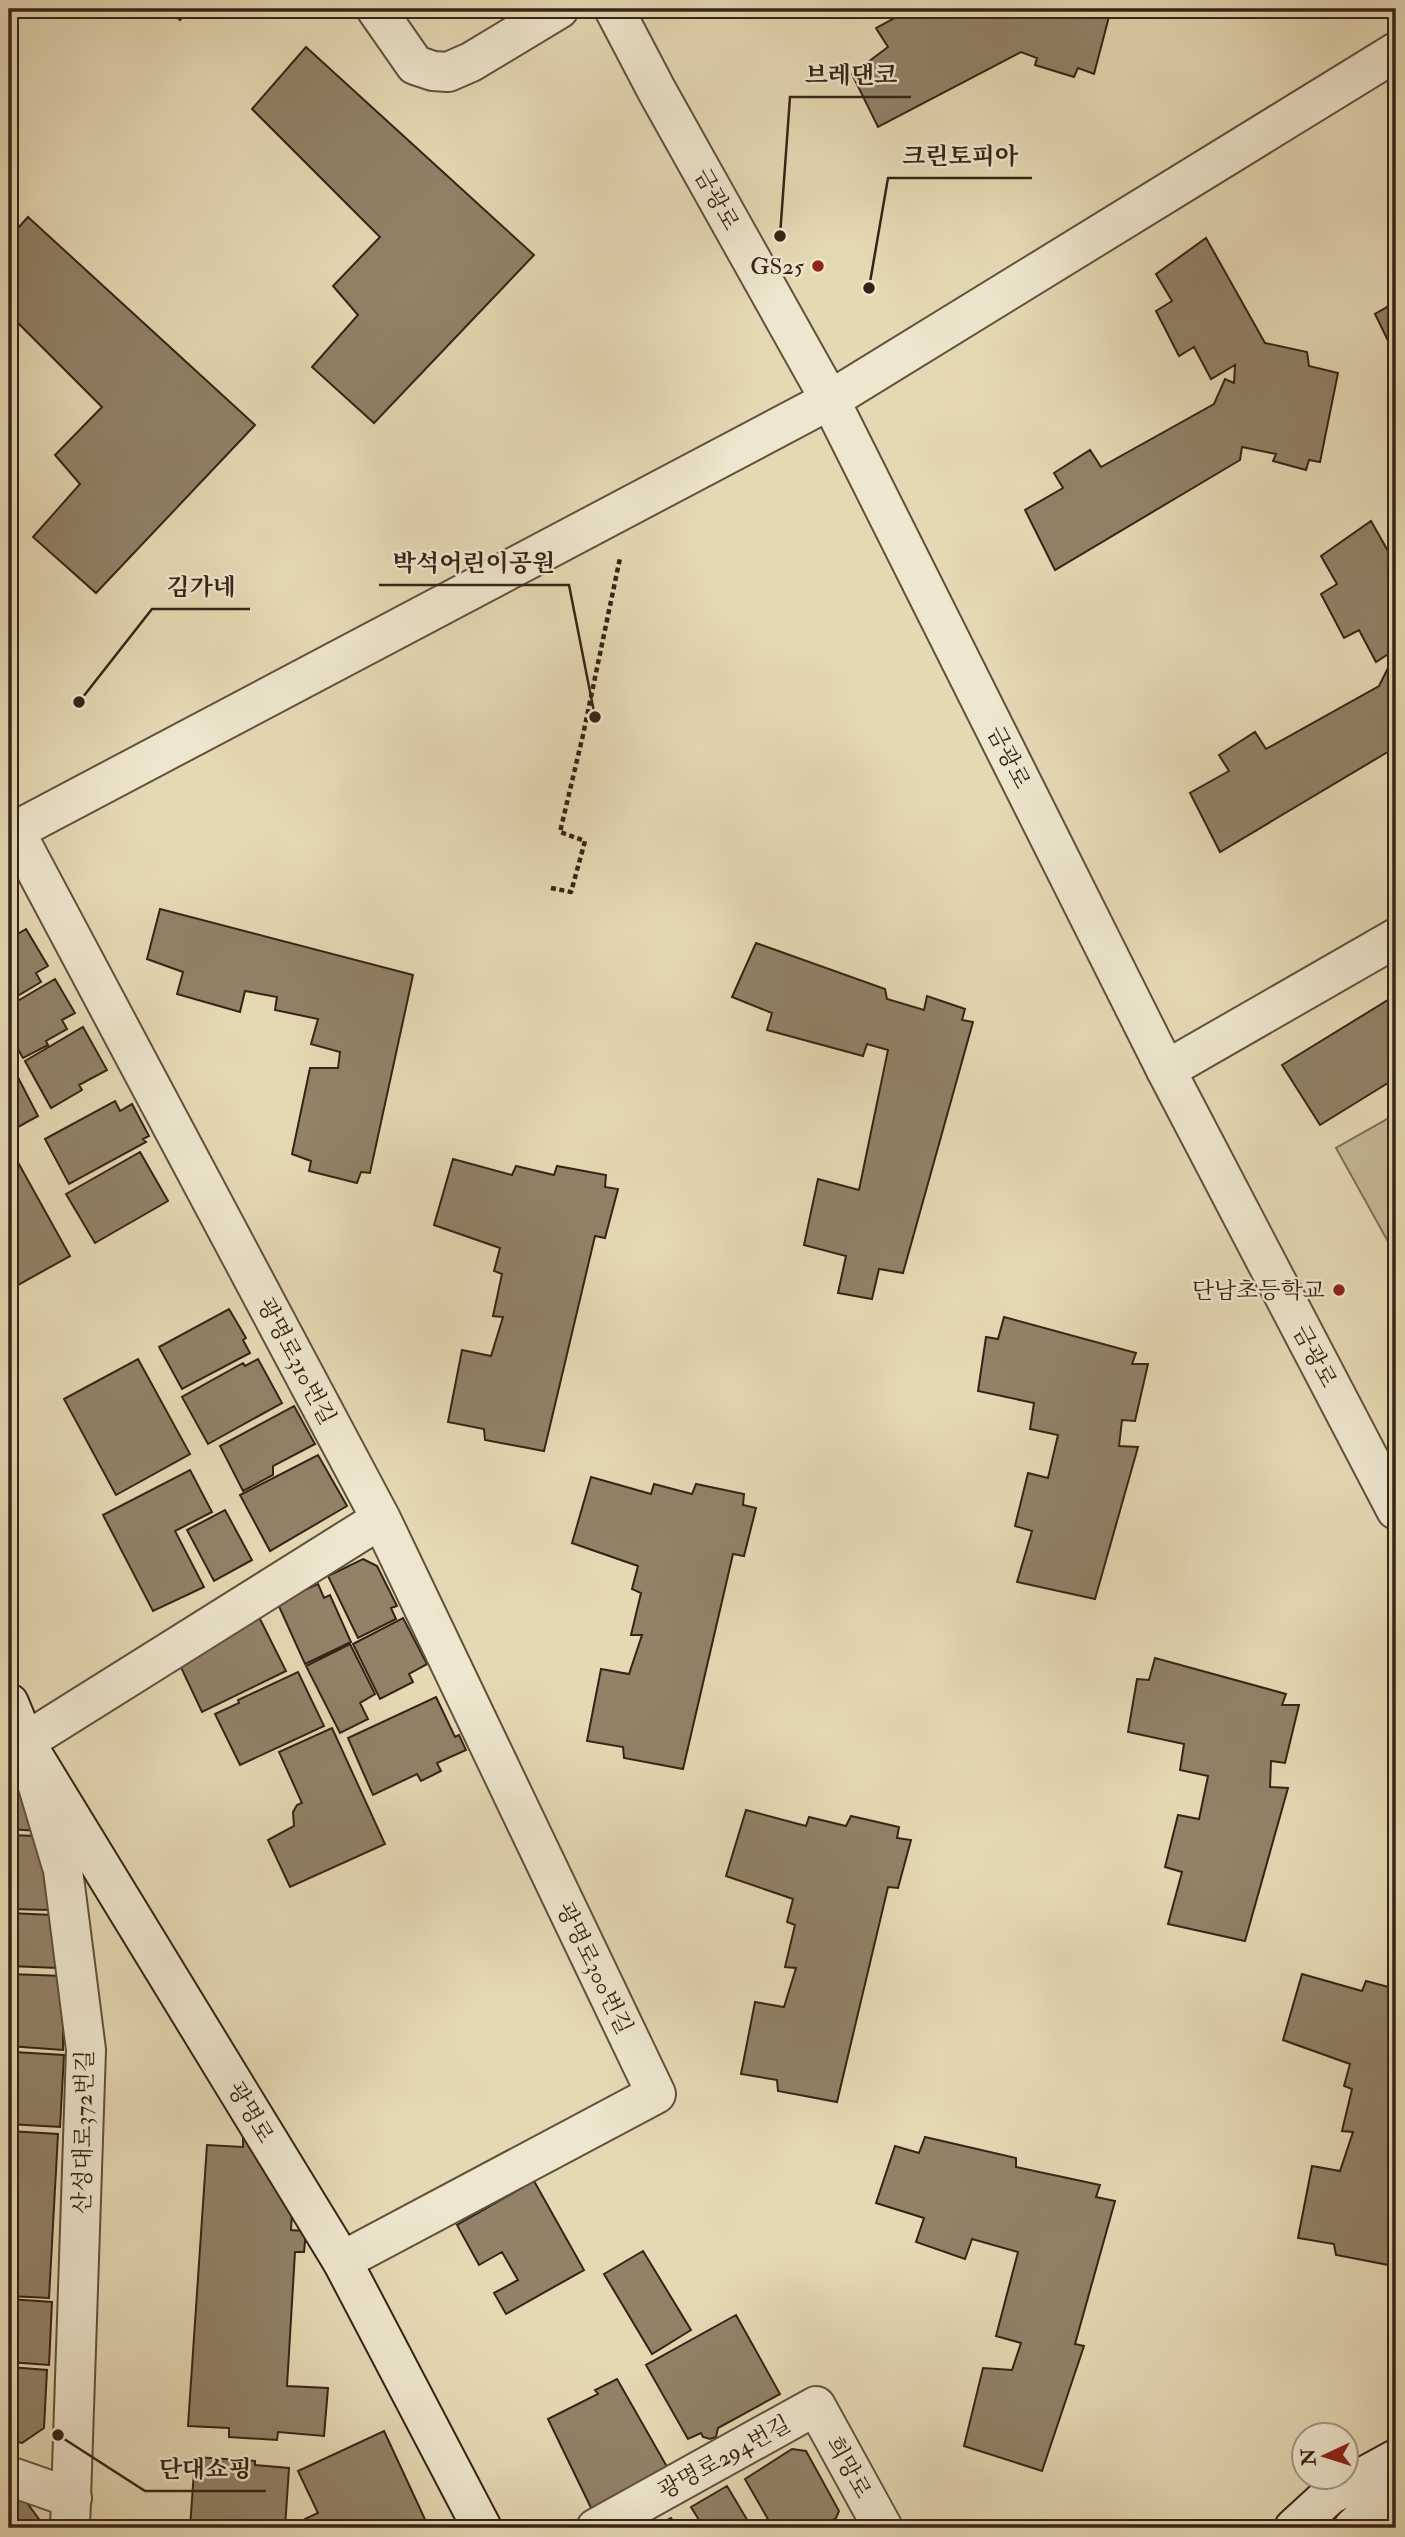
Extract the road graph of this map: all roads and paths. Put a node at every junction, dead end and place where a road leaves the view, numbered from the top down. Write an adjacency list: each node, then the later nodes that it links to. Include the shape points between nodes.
1 (376, 9): 2 (street, via 415,65 448,72)
2 (559, 9)
3 (614, 9): 5 (street, 금광로)
4 (1396, 52): 5 (street)
5 (830, 400): 6 (street); 10 (street, 금광로)
6 (631, 505): 7 (street); 8 (path, via 560,832 584,841 571,892)
7 (12, 833): 12 (street, 광명로310번길)
8 (551, 888)
9 (1396, 938): 10 (street)
10 (1166, 1070): 11 (street, 금광로)
11 (1396, 1510)
12 (381, 1519): 14 (street); 15 (street, 광명로300번길, via 656,2094)
13 (9, 1703): 14 (street, 광명로)
14 (17, 1745): 15 (street, 광명로); 20 (street, 산성대로372번길, via 63,1870 86,2050)
15 (342, 2262): 21 (street, 광명로)
16 (816, 2406): 22 (street, 광명로294번길); 23 (street, 희망로)
17 (1396, 2459): 24 (street, via 1330,2495)
18 (9, 2476): 20 (street)
19 (1396, 2488): 25 (street)
20 (71, 2513)
21 (482, 2528)
22 (596, 2528)
23 (883, 2528)
24 (1294, 2528)
25 (1353, 2528)

